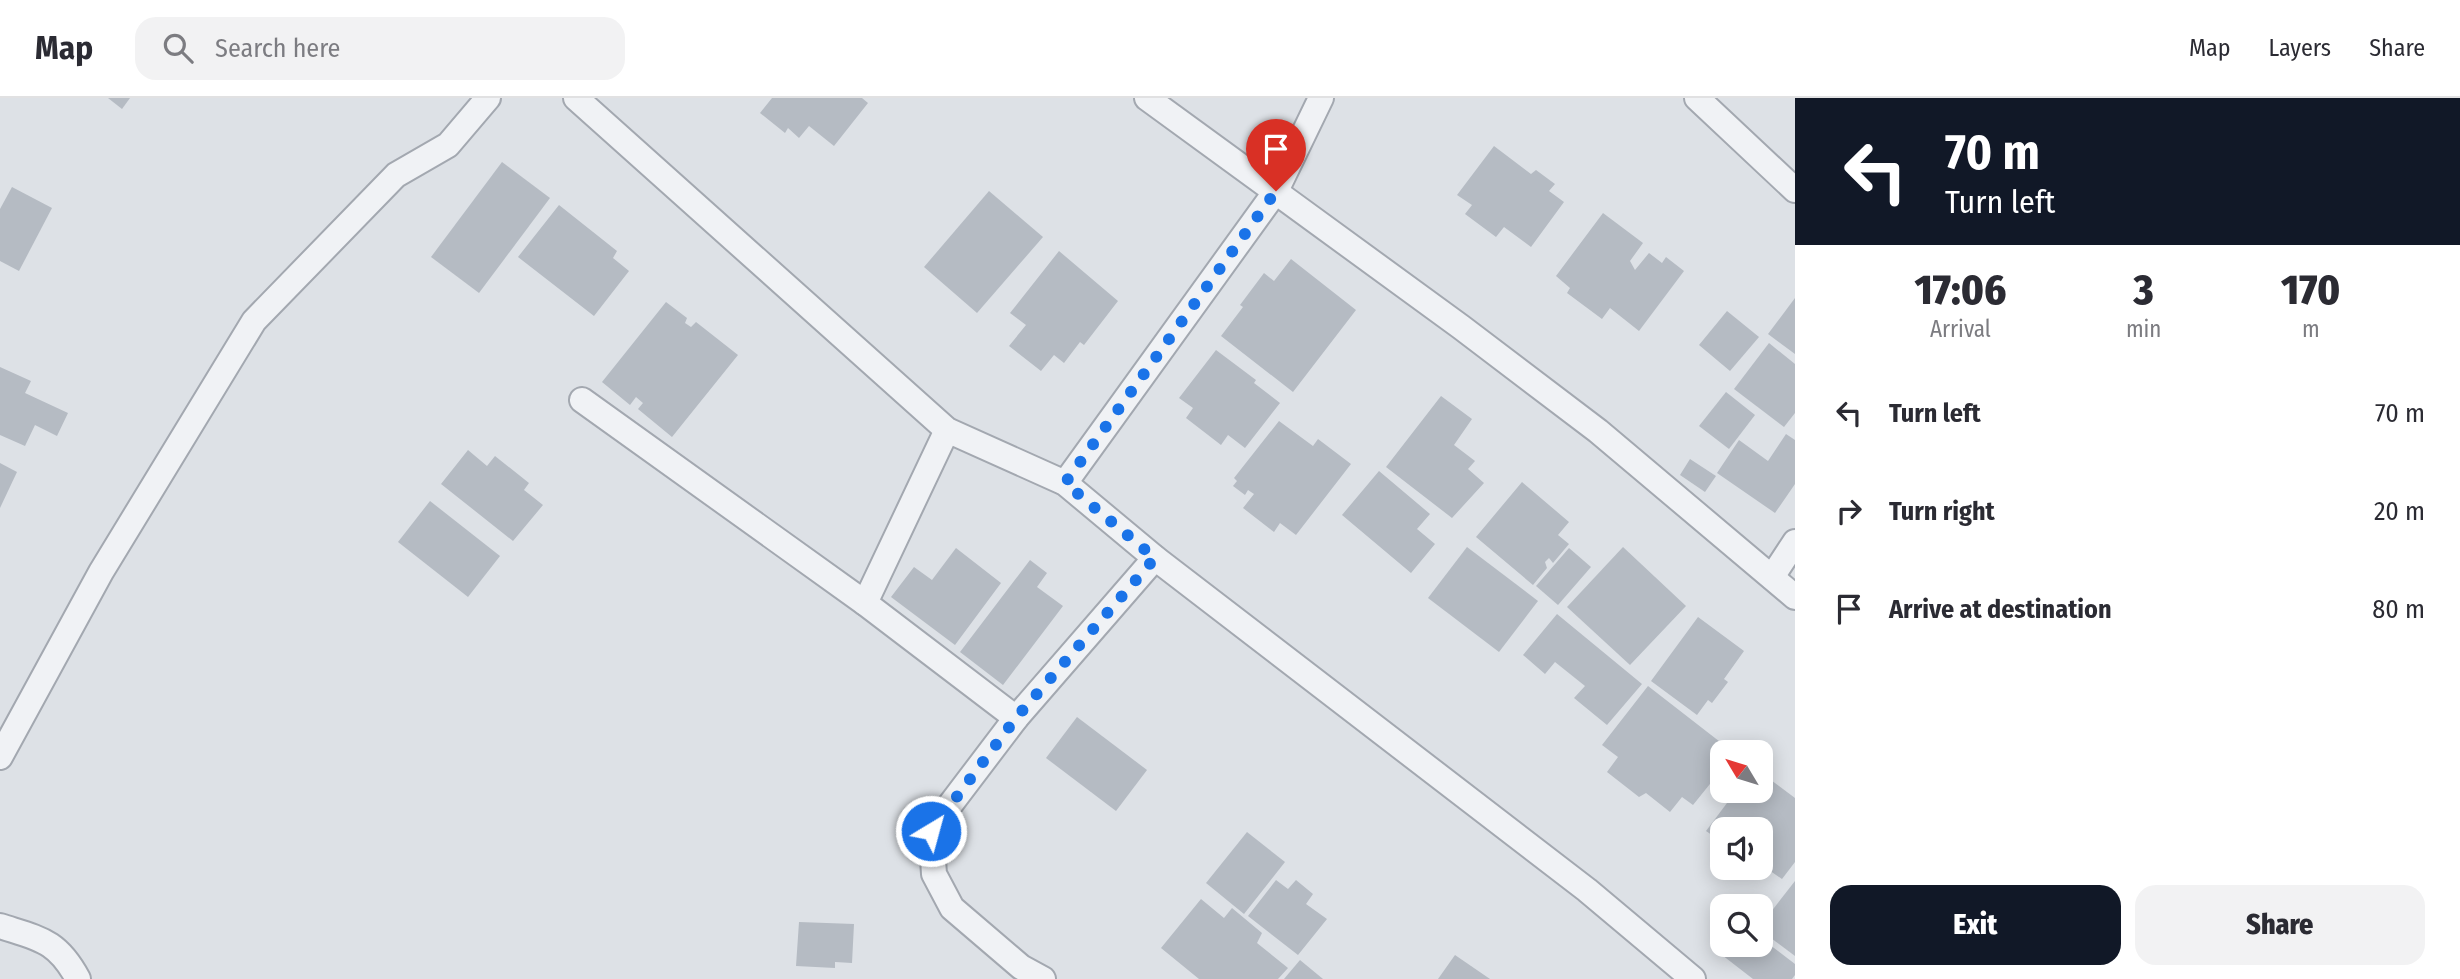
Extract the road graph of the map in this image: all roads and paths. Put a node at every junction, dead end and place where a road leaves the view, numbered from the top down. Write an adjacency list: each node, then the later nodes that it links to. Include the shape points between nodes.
1 (488, 98): 17 (street, via 448,145 396,175 254,321 101,572)
2 (576, 98): 9 (street)
3 (1147, 98): 7 (street)
4 (1321, 98): 7 (street)
5 (1697, 98): 6 (street)
6 (1795, 190)
7 (1276, 191): 10 (street); 13 (street, via 1598,431)
8 (583, 400): 15 (street)
9 (947, 430): 10 (street); 15 (street)
10 (1065, 483): 12 (street)
11 (1795, 542): 13 (street)
12 (1155, 558): 16 (street); 22 (street, via 1587,890)
13 (1772, 577): 14 (street)
14 (1795, 597)
15 (865, 603): 16 (street)
16 (1016, 718): 19 (street, via 931,831 934,874 952,908)
17 (0, 757)
18 (0, 926): 20 (street, via 45,940 67,959)
19 (1020, 973): 21 (street)
20 (78, 979)
21 (1044, 979)
22 (1693, 979)

